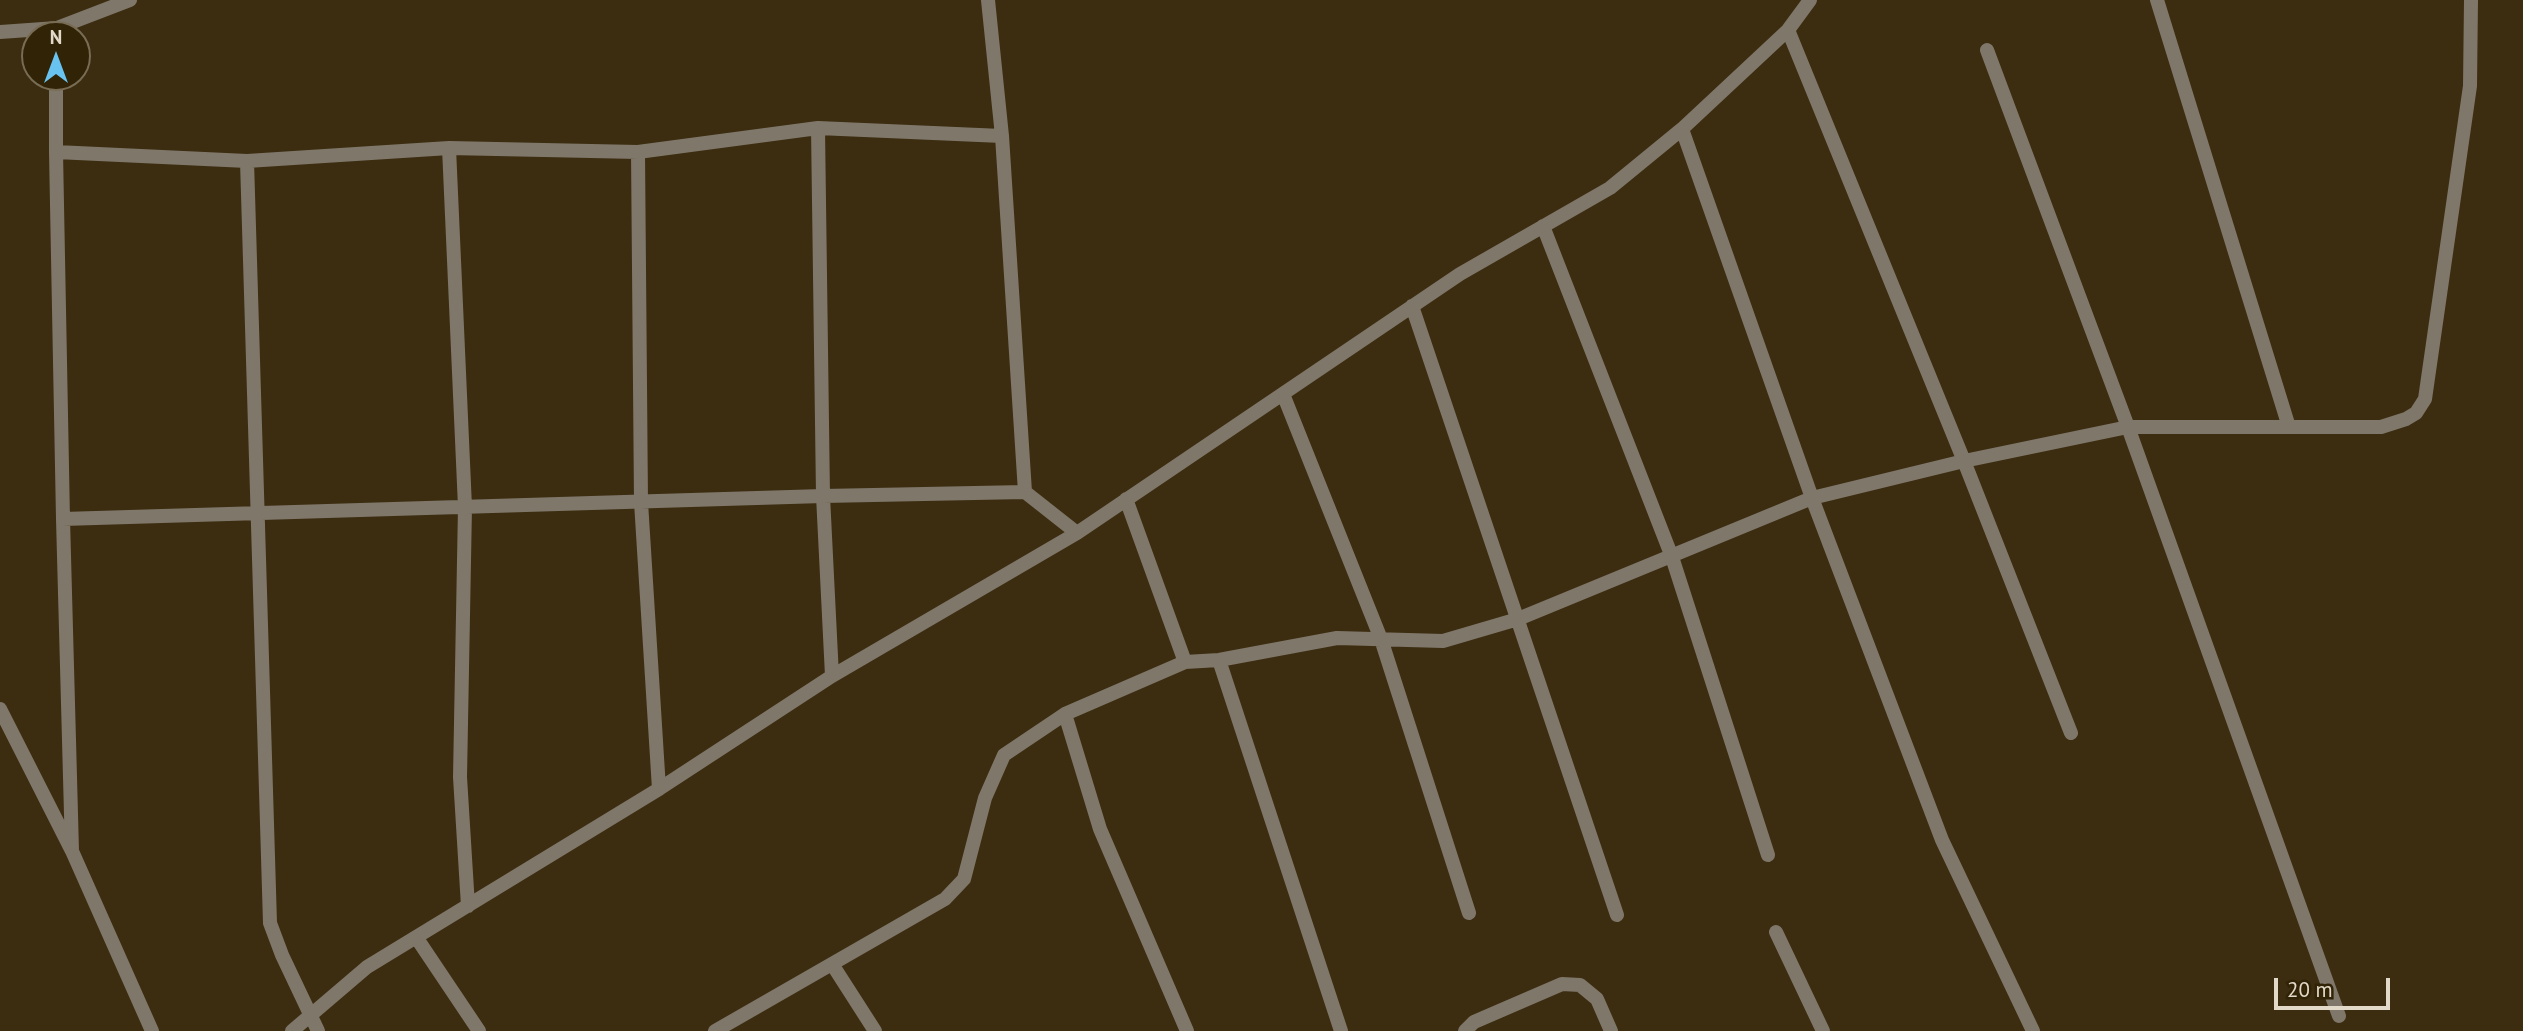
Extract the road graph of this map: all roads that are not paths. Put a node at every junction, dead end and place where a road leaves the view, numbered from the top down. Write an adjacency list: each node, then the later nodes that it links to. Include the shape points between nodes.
1 (130, 0): 6 (street)
2 (988, 0): 14 (street)
3 (1810, 0): 7 (street)
4 (2157, 0): 23 (street)
5 (2471, 0): 23 (street, via 2470,86 2425,399 2416,413 2381,427)
6 (81, 21)
7 (1788, 30): 13 (street); 24 (street)
8 (0, 32): 9 (street)
9 (21, 32)
10 (1987, 50): 22 (street)
11 (56, 91): 16 (street)
12 (818, 128): 14 (street); 17 (street); 26 (street)
13 (1682, 129): 19 (street, via 1609,188); 27 (street)
14 (1002, 136): 25 (street)
15 (449, 148): 17 (street); 18 (street); 30 (street)
16 (56, 152): 18 (street); 32 (street)
17 (638, 152): 29 (street)
18 (247, 161): 31 (street)
19 (1543, 226): 20 (street); 34 (street)
20 (1412, 306): 21 (street); 35 (street)
21 (1283, 394): 28 (street); 36 (street)
22 (2129, 427): 23 (street); 24 (street); 53 (street)
23 (2289, 427)
24 (1964, 461): 27 (street); 42 (street)
25 (1025, 492): 26 (street); 33 (street)
26 (823, 496): 29 (street); 39 (street)
27 (1812, 498): 34 (street); 65 (street, via 1942,840)
28 (1126, 499): 33 (street); 38 (street)
29 (641, 502): 30 (street); 43 (street)
30 (465, 507): 31 (street); 46 (street, via 460,777)
31 (258, 514): 32 (street); 52 (street, via 270,923)
32 (63, 519): 44 (street)
33 (1076, 533): 39 (street)
34 (1672, 557): 35 (street); 45 (street)
35 (1518, 619): 36 (street, via 1443,641); 48 (street)
36 (1381, 639): 37 (street, via 1337,638); 47 (street)
37 (1219, 660): 38 (street); 61 (street)
38 (1185, 662): 41 (street)
39 (832, 676): 43 (street)
40 (0, 709): 44 (street)
41 (1065, 714): 51 (street, via 1004,755 985,798 964,879 945,899); 60 (street, via 1100,829)
42 (2071, 733)
43 (659, 789): 46 (street)
44 (72, 851): 54 (street)
45 (1768, 855)
46 (468, 906): 50 (street)
47 (1468, 913)
48 (1617, 915)
49 (1776, 932): 64 (street)
50 (416, 937): 52 (street, via 367,967); 57 (street)
51 (832, 964): 58 (street); 59 (street)
52 (311, 1015): 55 (street); 56 (street)
53 (2339, 1016)
54 (152, 1031)
55 (292, 1031)
56 (318, 1031)
57 (479, 1031)
58 (715, 1031)
59 (875, 1031)
60 (1187, 1031)
61 (1341, 1031)
62 (1465, 1031): 63 (street, via 1474,1022 1562,984 1580,985 1597,999)
63 (1611, 1031)
64 (1823, 1031)
65 (2033, 1031)

